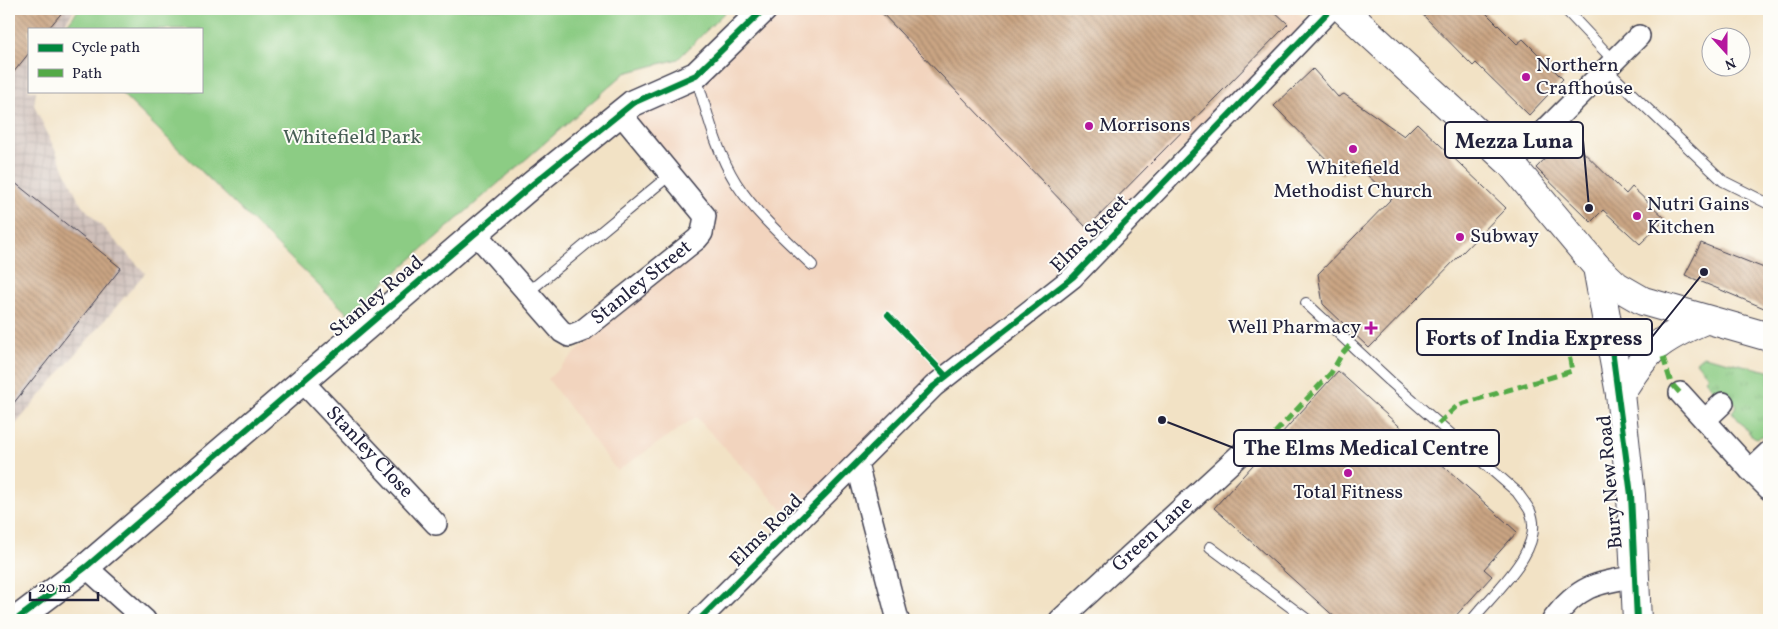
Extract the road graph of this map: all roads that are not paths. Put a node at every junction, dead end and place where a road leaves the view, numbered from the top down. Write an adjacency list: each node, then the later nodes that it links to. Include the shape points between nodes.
1 (764, 9): 7 (street, Stanley Road)
2 (1331, 9): 26 (street, Elms Street, via 1073,277 934,386)
3 (1343, 9): 9 (main road, Bury New Road)
4 (1565, 9): 6 (lane)
5 (1639, 36): 6 (street)
6 (1610, 65): 9 (street); 11 (lane, via 1723,181)
7 (696, 75): 8 (street, Stanley Road, via 633,102); 13 (lane, via 716,143 736,184 772,226)
8 (620, 113): 10 (street, Stanley Street); 12 (street, Stanley Road)
9 (1511, 164): 14 (main road, Bury New Road)
10 (671, 174): 15 (lane); 15 (street, Stanley Street, via 705,216 697,239 575,335 562,332)
11 (1769, 204)
12 (476, 234): 15 (street, Stanley Street); 19 (street, Stanley Road)
13 (812, 264)
14 (1597, 267): 17 (main road, via 1617,286 1642,301); 21 (main road, Bury New Road)
15 (527, 292)
16 (1306, 303): 39 (lane, via 1390,382 1517,492 1531,513 1532,535 1526,555)
17 (1705, 320): 18 (main road); 21 (main road, via 1672,334 1656,345 1637,366)
18 (1768, 334)
19 (302, 381): 29 (street, Stanley Close); 31 (street, Stanley Road)
20 (1680, 393): 23 (street)
21 (1620, 394): 32 (main road, Bury New Road, via 1631,495)
22 (1723, 403): 23 (street)
23 (1705, 420): 27 (street)
24 (1247, 448): 37 (street, Green Lane)
25 (1769, 452): 27 (street)
26 (857, 464): 35 (street, Elms Road); 36 (street)
27 (1750, 470): 28 (street)
28 (1769, 489)
29 (436, 524)
30 (1210, 548): 38 (lane)
31 (86, 567): 33 (street, Stanley Road); 34 (street)
32 (1635, 577): 40 (street, via 1605,580 1584,588); 41 (main road, Bury New Road)
33 (16, 620)
34 (145, 620)
35 (699, 620)
36 (898, 620)
37 (1060, 620)
38 (1308, 620)
39 (1472, 620)
40 (1553, 620)
41 (1637, 620)

